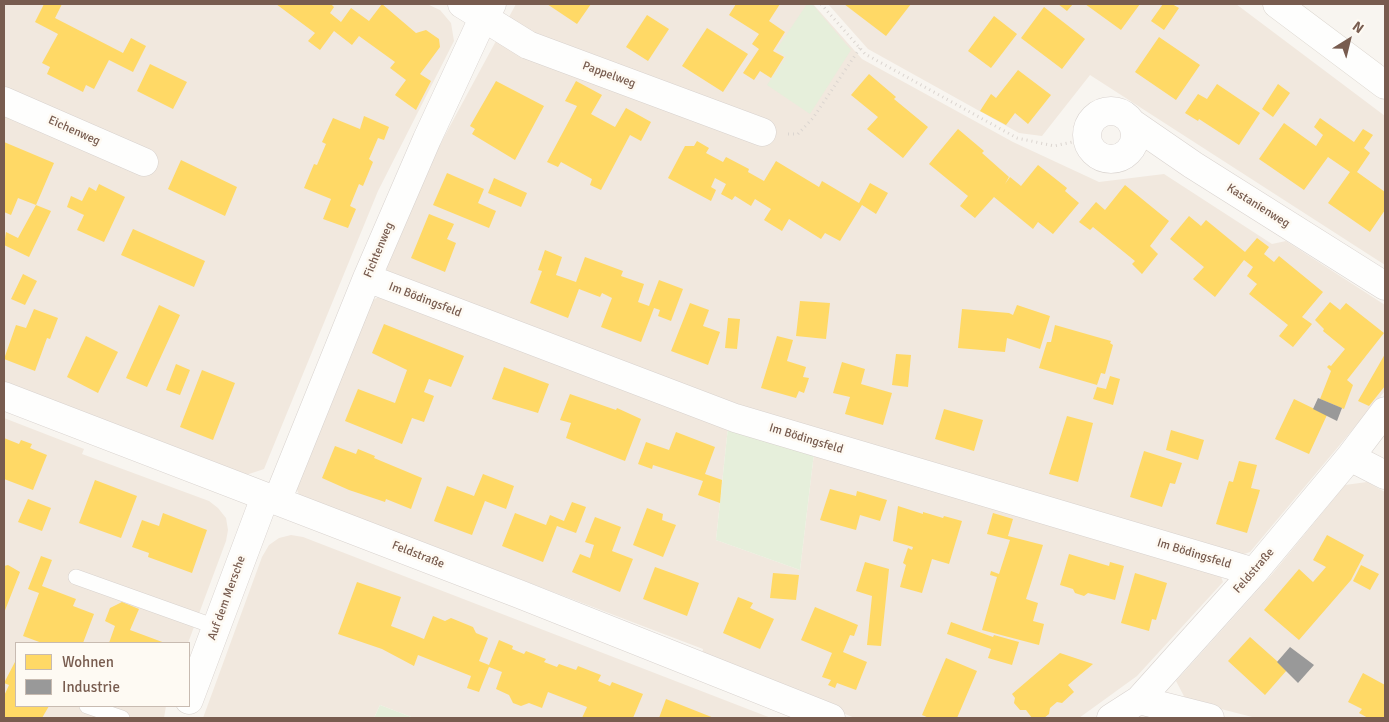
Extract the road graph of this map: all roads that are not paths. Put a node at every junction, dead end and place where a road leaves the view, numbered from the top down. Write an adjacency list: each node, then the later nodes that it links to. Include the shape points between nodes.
1 (1277, 4): 3 (street)
2 (479, 8): 5 (street, Pappelweg, via 528,45); 8 (street, Fichtenweg)
3 (1385, 85)
4 (4, 101): 7 (street, Eichenweg)
5 (762, 132)
6 (1086, 139): 9 (street, Kastanienweg, via 1096,155 1115,160 1124,157 1135,141 1132,122)
7 (144, 162)
8 (367, 278): 14 (street, Fichtenweg); 15 (street, Im Bödingsfeld, via 735,418)
9 (1385, 286)
10 (4, 396): 14 (street, Feldstraße)
11 (1385, 411): 12 (street, Feldstraße)
12 (1350, 457): 13 (street); 15 (street, Feldstraße)
13 (1385, 475)
14 (271, 499): 17 (street, Auf dem Mersche); 22 (street, Feldstraße)
15 (1254, 572): 19 (street, Feldstraße)
16 (76, 577): 17 (lane)
17 (216, 627): 18 (street, Auf dem Mersche)
18 (190, 697)
19 (1139, 700): 23 (street, Feldstraße); 24 (street)
20 (91, 707): 21 (lane)
21 (122, 718)
22 (831, 718)
23 (1111, 718)
24 (1210, 718)

